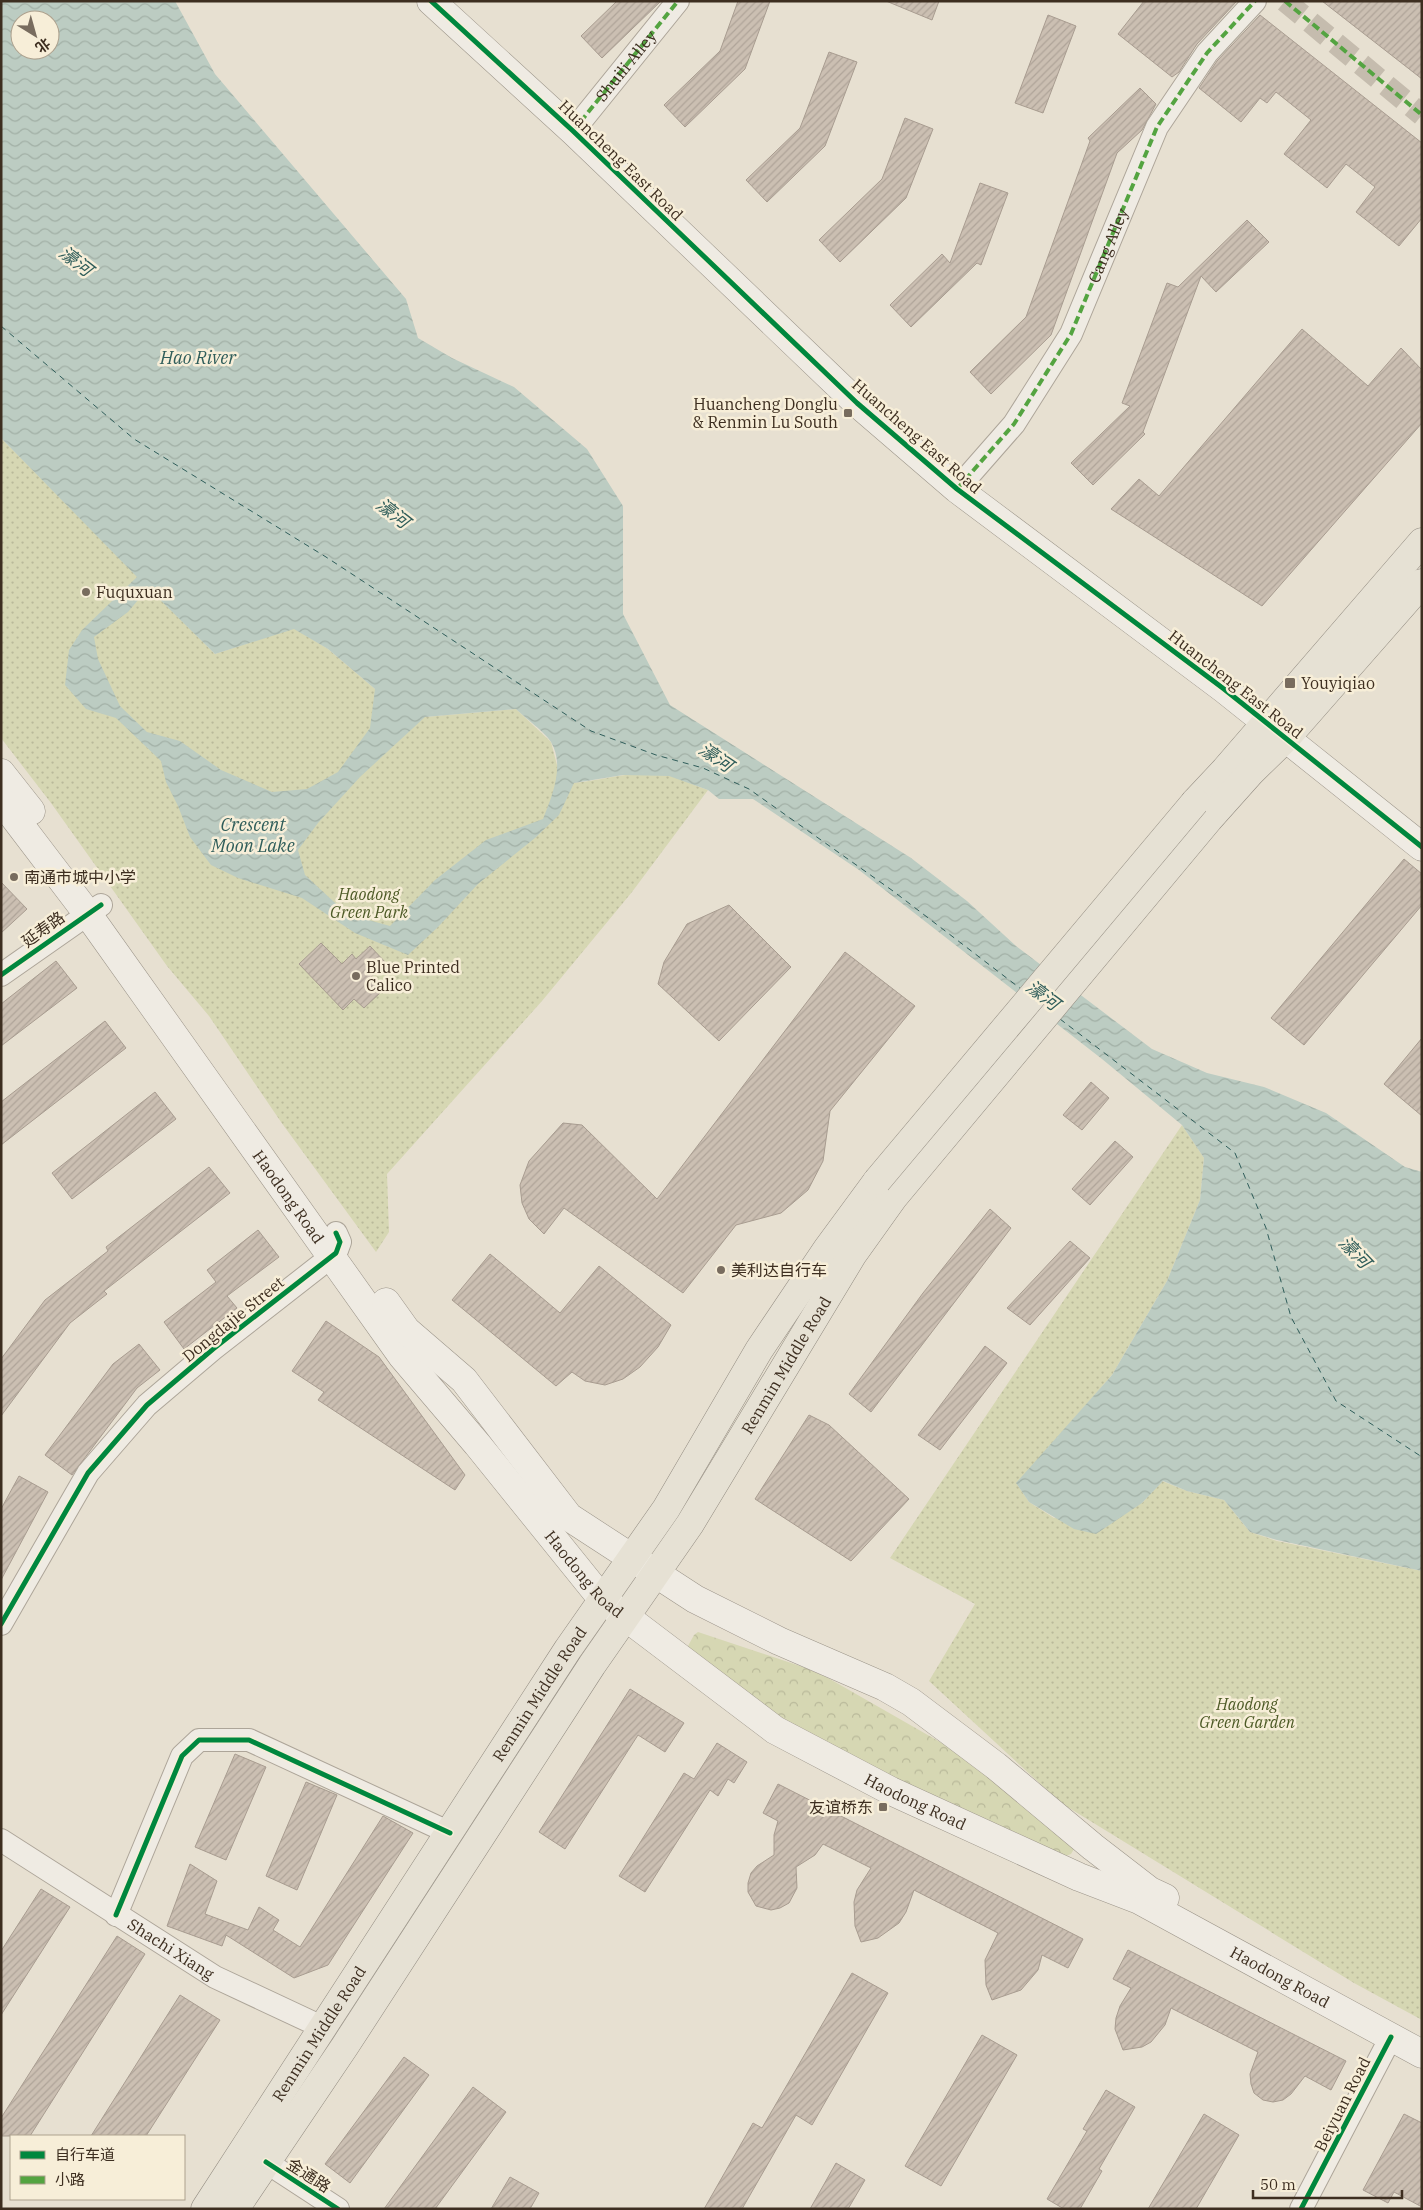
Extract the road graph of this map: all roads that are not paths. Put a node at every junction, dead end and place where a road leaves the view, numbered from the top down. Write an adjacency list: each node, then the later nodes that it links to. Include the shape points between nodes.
1 (432, 1): 4 (main road, Huancheng East Road)
2 (678, 1): 4 (street, Shuili Alley)
3 (1255, 1): 5 (street, Cang Alley, via 1207,53 1156,127 1070,334 1014,424)
4 (574, 131): 5 (main road, Huancheng East Road, via 857,403)
5 (957, 489): 8 (main road, Huancheng East Road)
6 (1422, 542): 8 (main road)
7 (1422, 583): 8 (main road)
8 (1276, 730): 11 (main road, Huancheng East Road); 14 (main road, bridge, via 1202,811)
9 (1, 773): 12 (main road, Haodong Road)
10 (1, 800): 12 (main road, Haodong Road)
11 (1422, 847)
12 (94, 909): 13 (street, 延寿路); 15 (main road, Haodong Road)
13 (1, 975)
14 (885, 1189): 16 (main road, Renmin Middle Road, via 827,1249 759,1350 666,1509); 17 (main road, Renmin Middle Road, via 853,1254)
15 (333, 1245): 16 (main road, Haodong Road, via 406,1330 464,1380 569,1517); 18 (main road, Haodong Road, via 402,1356); 20 (street, Dongdajie Street, via 147,1405 88,1473)
16 (630, 1558): 17 (main road, Haodong Road); 18 (main road, Renmin Middle Road)
17 (656, 1575): 19 (main road, Renmin Middle Road); 25 (main road, Haodong Road, via 695,1599 779,1641 885,1687 911,1702 1150,1890)
18 (602, 1599): 19 (main road, Haodong Road); 21 (main road, Renmin Middle Road)
19 (625, 1618): 26 (main road, Haodong Road, via 775,1730 891,1791 1079,1877 1138,1900); 28 (main road, Renmin Middle Road)
20 (1, 1624)
21 (450, 1833): 23 (street, via 249,1740 199,1740 182,1756); 24 (main road, Renmin Middle Road)
22 (1, 1840): 23 (street, Shachi Xiang)
23 (116, 1915): 24 (street, Shachi Xiang, via 215,1977)
24 (324, 2028): 29 (main road, Renmin Middle Road)
25 (1422, 2036)
26 (1391, 2037): 27 (main road, Haodong Road); 32 (street, Beiyuan Road)
27 (1422, 2054)
28 (266, 2162): 30 (main road, Renmin Middle Road); 31 (street, 金通路)
29 (204, 2209)
30 (235, 2209)
31 (338, 2209)
32 (1301, 2209)

